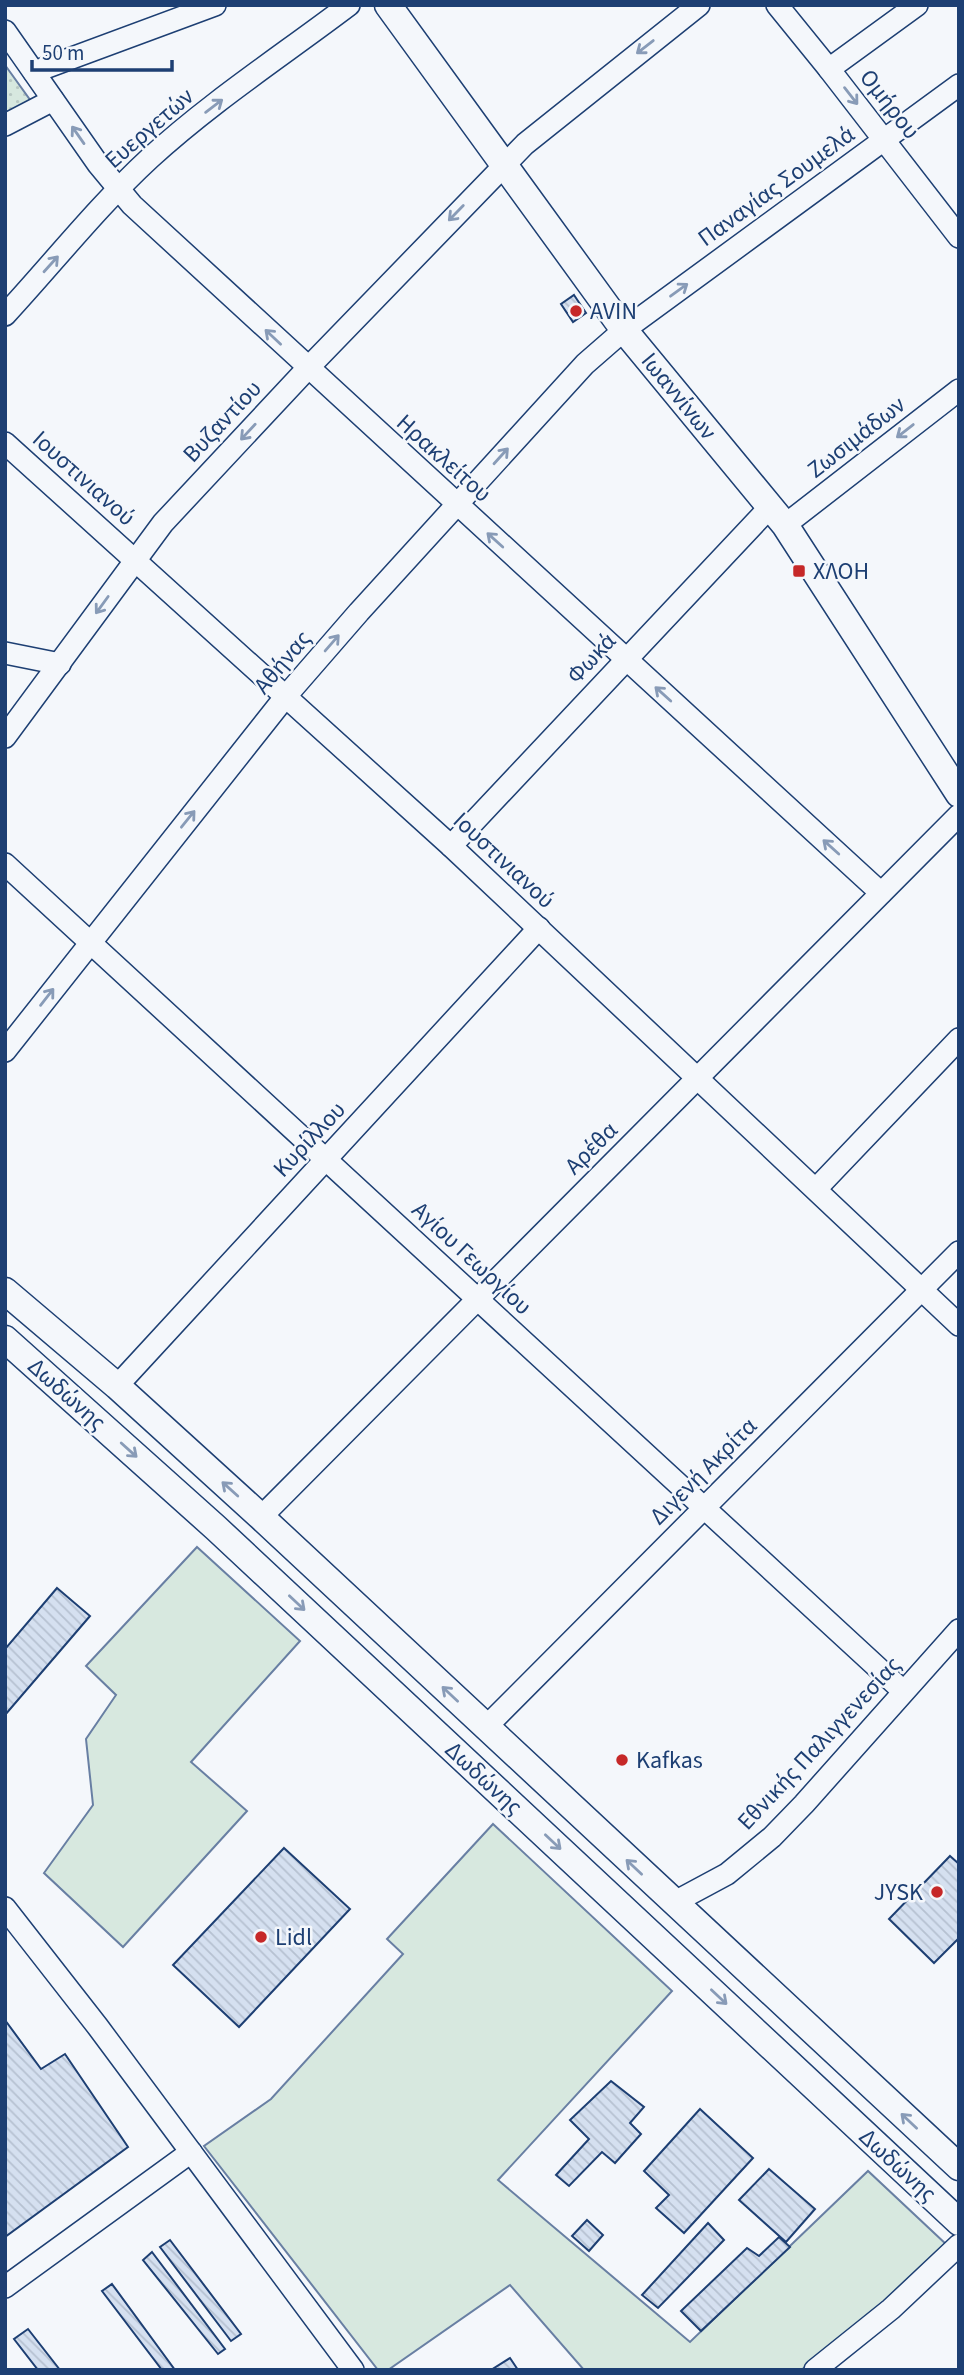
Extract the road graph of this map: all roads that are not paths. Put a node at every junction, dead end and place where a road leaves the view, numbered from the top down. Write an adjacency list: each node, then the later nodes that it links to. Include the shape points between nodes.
1 (215, 5): 9 (street)
2 (349, 5): 15 (street, Ευεργετών, one-way to 2, via 181,131)
3 (388, 5): 14 (main road, Ιωαννίνων)
4 (699, 5): 14 (street, Βυζαντίου, one-way to 14)
5 (777, 5): 8 (street, Ομήρου)
6 (917, 5): 8 (street)
7 (5, 31): 9 (street, Ηρακλείτου)
8 (829, 69): 13 (street, Ομήρου, one-way to 13)
9 (34, 72): 11 (street, Ηρακλείτου)
10 (959, 85): 13 (street, Παναγίας Σουμελά)
11 (53, 100): 12 (street); 15 (street, Ηρακλείτου, one-way to 11)
12 (5, 125)
13 (884, 140): 16 (street, Ομήρου); 18 (street, Παναγίας Σουμελά, one-way to 13)
14 (503, 164): 18 (main road, Ιωαννίνων); 19 (street, Βυζαντίου, one-way to 19)
15 (118, 190): 17 (street, Ευεργετών, one-way to 15); 19 (street, Ηρακλείτου, one-way to 15)
16 (959, 237)
17 (5, 315)
18 (624, 330): 22 (street, Αθήνας, one-way to 18, via 585,364); 23 (main road, Ιωαννίνων)
19 (307, 369): 22 (street, Ηρακλείτου); 24 (street, Βυζαντίου, one-way to 24, via 163,523)
20 (959, 390): 23 (street, Ζωσιμάδων, one-way to 23)
21 (5, 443): 24 (street, Ιουστινιανού)
22 (456, 505): 26 (street, Ηρακλείτου, one-way to 22); 28 (street, Αθήνας, one-way to 22)
23 (777, 516): 26 (street, Φωκά); 30 (main road, Ιωαννίνων)
24 (136, 559): 27 (street, Βυζαντίου, one-way to 27); 28 (street, Ιουστινιανού)
25 (5, 653): 27 (street)
26 (625, 659): 32 (street, Φωκά); 34 (street, Ηρακλείτου, one-way to 26)
27 (60, 664): 29 (street, Βυζαντίου)
28 (286, 696): 32 (street, Ιουστινιανού); 36 (street, Αθήνας, one-way to 28)
29 (5, 737)
30 (959, 794)
31 (959, 815): 34 (street, Αρέθα)
32 (451, 845): 35 (street, Ιουστινιανού)
33 (5, 864): 36 (street, Αγίου Γεωργίου)
34 (881, 893): 39 (street, Αρέθα)
35 (539, 928): 39 (street, Ιουστινιανού); 40 (street, Κυρίλλου)
36 (90, 942): 38 (street, Αθήνας, one-way to 36); 40 (street, Αγίου Γεωργίου)
37 (959, 1039): 41 (street)
38 (5, 1051)
39 (699, 1077): 41 (street, Ιουστινιανού); 45 (street, Αρέθα)
40 (326, 1159): 45 (street, Αγίου Γεωργίου); 48 (street, Κυρίλλου)
41 (816, 1189): 43 (street, Ιουστινιανού)
42 (959, 1252): 43 (street, Διγενή Ακρίτα)
43 (922, 1289): 46 (street, Ιουστινιανού); 49 (street, Διγενή Ακρίτα)
44 (5, 1291): 48 (main road, Δωδώνης)
45 (477, 1299): 49 (street, Αγίου Γεωργίου); 50 (street, Αρέθα)
46 (959, 1325)
47 (5, 1339): 58 (main road, Δωδώνης, one-way to 58, via 216,1528)
48 (117, 1386): 50 (main road, Δωδώνης, one-way to 48)
49 (704, 1508): 52 (street, Αγίου Γεωργίου); 53 (street, Διγενή Ακρίτα)
50 (261, 1517): 53 (main road, Δωδώνης, one-way to 50)
51 (959, 1630): 52 (street, Εθνικής Παλιγγενεσίας)
52 (903, 1691): 54 (street, Εθνικής Παλιγγενεσίας, via 772,1836 727,1874)
53 (485, 1728): 54 (main road, Δωδώνης, one-way to 53)
54 (673, 1903): 57 (main road, Δωδώνης, one-way to 54)
55 (5, 1908): 56 (street)
56 (191, 2152): 60 (street); 61 (street)
57 (959, 2167)
58 (959, 2222)
59 (959, 2245): 62 (street, via 891,2309)
60 (5, 2287)
61 (353, 2370)
62 (814, 2370)

